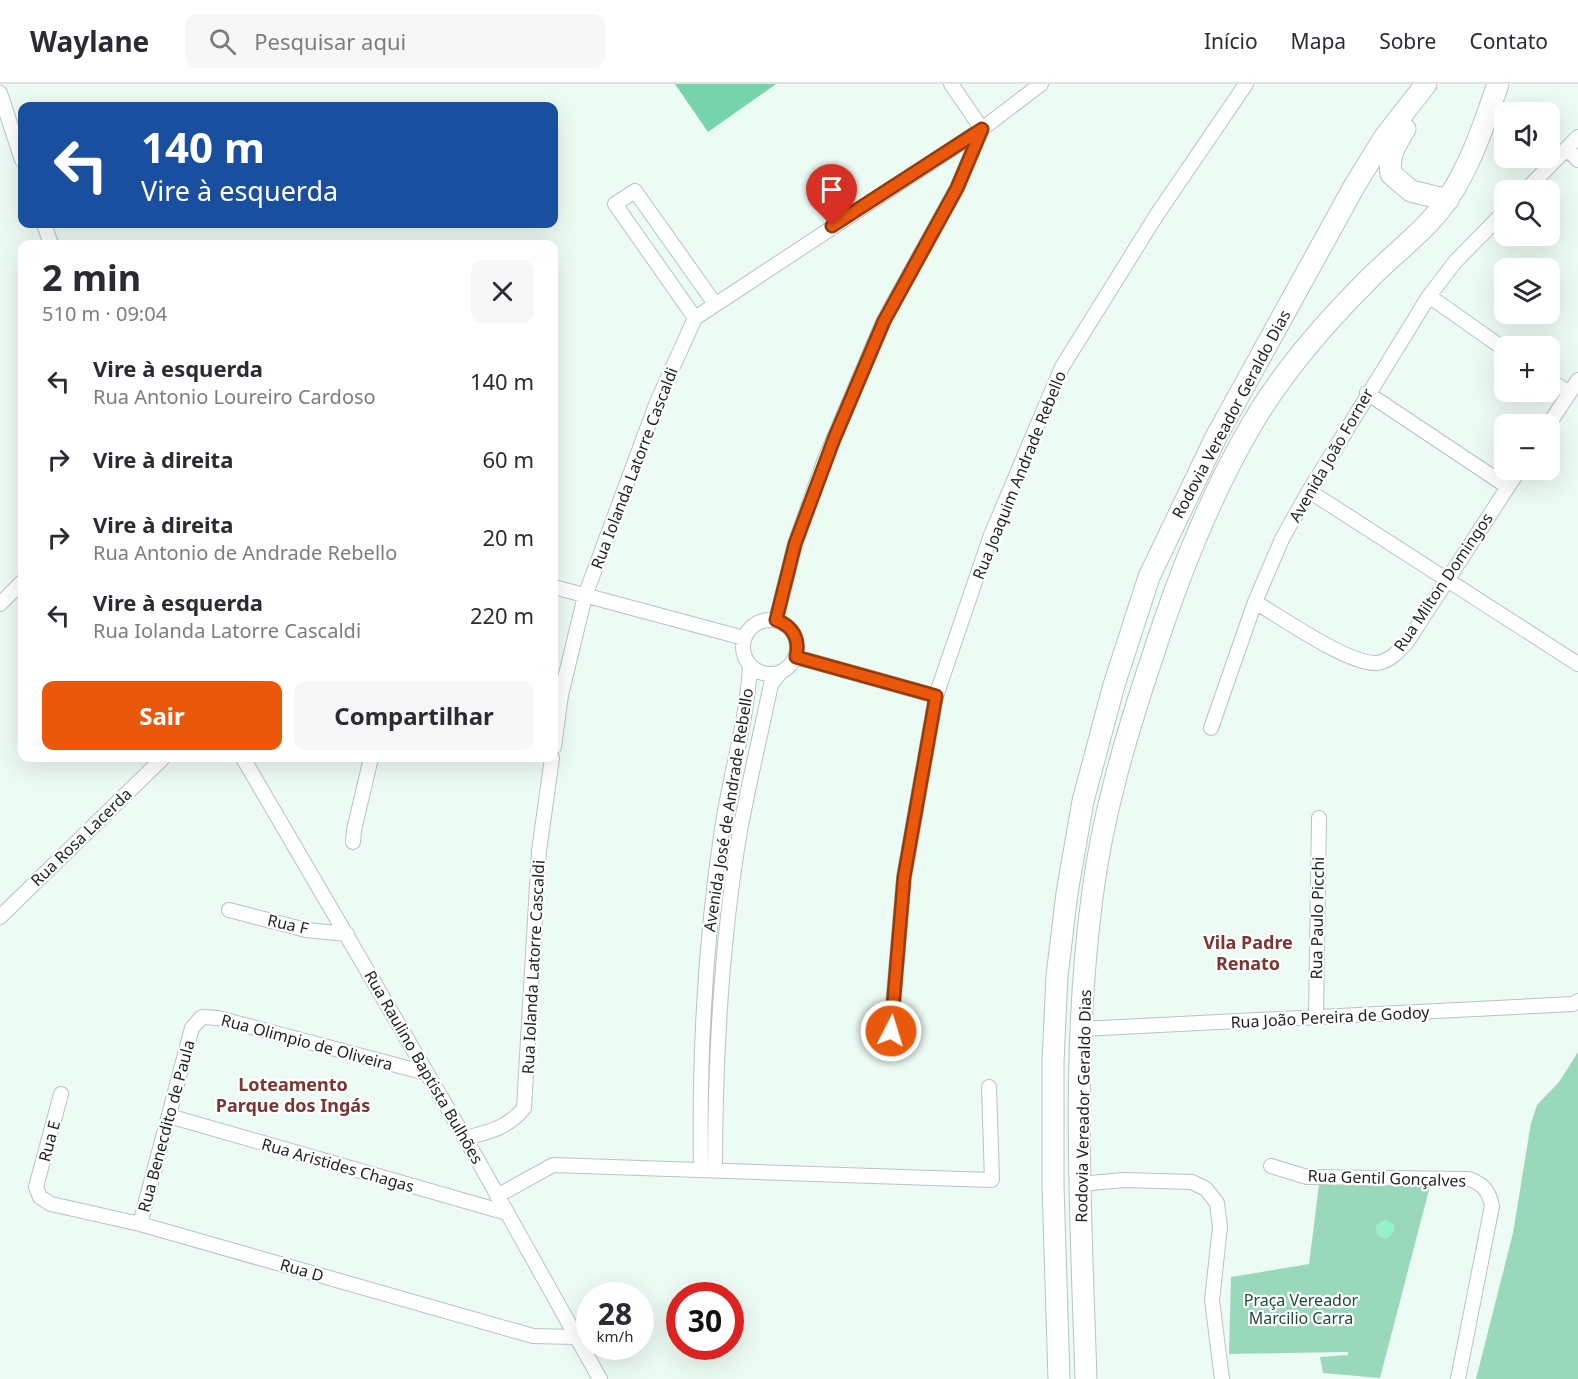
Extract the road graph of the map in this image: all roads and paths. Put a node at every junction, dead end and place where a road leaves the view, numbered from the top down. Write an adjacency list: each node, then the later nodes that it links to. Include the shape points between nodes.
1 (951, 84): 7 (street)
2 (1041, 84): 7 (street)
3 (1246, 84): 39 (street, Rua Joaquim Andrade Rebello, via 1156,216 1062,367 991,535)
4 (1498, 84): 13 (main road, Rodovia Vereador Geraldo Dias, via 1479,142)
5 (1422, 89): 13 (main road, via 1414,113 1394,147 1389,162 1391,174 1411,191); 71 (main road, Rodovia Vereador Geraldo Dias, via 1384,138 1355,185 1216,437 1149,577 1114,685 1083,801 1057,976 1053,1185)
6 (0, 93): 9 (street)
7 (982, 129): 16 (street); 33 (street, via 957,188 884,321 825,459 795,544)
8 (1578, 137): 10 (street)
9 (18, 148)
10 (1567, 149): 11 (street); 12 (street)
11 (1578, 160)
12 (1536, 180)
13 (1448, 200): 54 (main road, Rodovia Vereador Geraldo Dias, via 1368,280 1290,367 1248,432 1193,544 1137,702 1109,805 1092,898)
14 (1494, 222): 15 (street, Avenida João Forner)
15 (1429, 296): 18 (street); 21 (street, Avenida João Forner)
16 (715, 304): 17 (street); 17 (street, via 635,191 615,204)
17 (695, 318): 30 (street, Rua Iolanda Latorre Cascaldi, via 657,402)
18 (1494, 342)
19 (1578, 380): 22 (street)
20 (1560, 387): 22 (street)
21 (1367, 393): 25 (street); 26 (street, Avenida João Forner)
22 (1569, 393): 23 (street)
23 (1555, 414)
24 (1513, 480): 25 (street, Rua Milton Domingos)
25 (1508, 487): 27 (street, Rua Milton Domingos)
26 (1309, 490): 27 (street); 31 (street, Avenida João Forner, via 1282,539)
27 (1447, 579): 31 (street, Rua Milton Domingos, via 1407,642 1394,656 1377,663 1356,659 1328,645); 36 (street)
28 (18, 586): 32 (street)
29 (558, 588): 30 (street)
30 (585, 596): 34 (street); 40 (street, Rua Iolanda Latorre Cascaldi)
31 (1255, 602): 41 (street, Avenida João Forner)
32 (0, 604)
33 (776, 620): 34 (street, via 753,625); 35 (street, via 794,634)
34 (744, 638): 37 (street, via 743,653)
35 (796, 657): 38 (street); 39 (street)
36 (1578, 664)
37 (750, 667): 38 (street, via 764,674); 62 (street, Avenida José de Andrade Rebello, via 707,936 700,1083)
38 (780, 673): 62 (street, Avenida José de Andrade Rebello, via 771,684 740,831 727,931)
39 (936, 696): 55 (street, Rua Joaquim Andrade Rebello, via 904,877)
40 (558, 717)
41 (1211, 728)
42 (159, 762): 49 (street, Rua Rosa Lacerda)
43 (245, 762): 50 (street, Rua Raulino Baptista Bulhões)
44 (370, 762): 47 (street)
45 (551, 762): 60 (street, Rua Iolanda Latorre Cascaldi, via 539,851 524,1108 514,1121 499,1129)
46 (1318, 818): 52 (street, Rua Paulo Picchi)
47 (353, 842)
48 (230, 910): 50 (street, Rua F, via 306,930)
49 (0, 917)
50 (347, 934): 56 (street, Rua Raulino Baptista Bulhões)
51 (1578, 1001): 52 (street, Rua João Pereira de Godoy)
52 (1316, 1018): 54 (street, Rua João Pereira de Godoy)
53 (192, 1028): 56 (street, Rua Olimpio de Oliveira, via 202,1017 218,1018); 59 (street, Rua Benecdito de Paula)
54 (1082, 1029): 63 (main road, Rodovia Vereador Geraldo Dias)
55 (889, 1053)
56 (426, 1073): 60 (street, Rua Raulino Baptista Bulhões)
57 (989, 1087): 62 (street, via 992,1180)
58 (61, 1094): 64 (street, Rua E)
59 (169, 1116): 66 (street, Rua Aristides Chagas); 67 (street, Rua Benecdito de Paula)
60 (465, 1138): 65 (street, Rua Raulino Baptista Bulhões)
61 (1271, 1166): 74 (street, Rua Gentil Gonçalves, via 1307,1177 1469,1179 1481,1183 1492,1206)
62 (708, 1170): 65 (street, via 553,1165)
63 (1080, 1184): 72 (main road, Rodovia Vereador Geraldo Dias); 73 (street, via 1124,1180 1192,1182 1206,1189 1217,1203 1220,1227 1212,1300)
64 (36, 1187): 67 (street, Rua D, via 40,1197 51,1204)
65 (497, 1196): 66 (street, Rua Raulino Baptista Bulhões)
66 (507, 1213): 68 (street, Rua Raulino Baptista Bulhões)
67 (140, 1224): 68 (street, Rua D, via 533,1336)
68 (576, 1337)
69 (589, 1360): 70 (street, Rua Raulino Baptista Bulhões)
70 (600, 1379)
71 (1059, 1379)
72 (1086, 1379)
73 (1222, 1379)
74 (1458, 1379)

